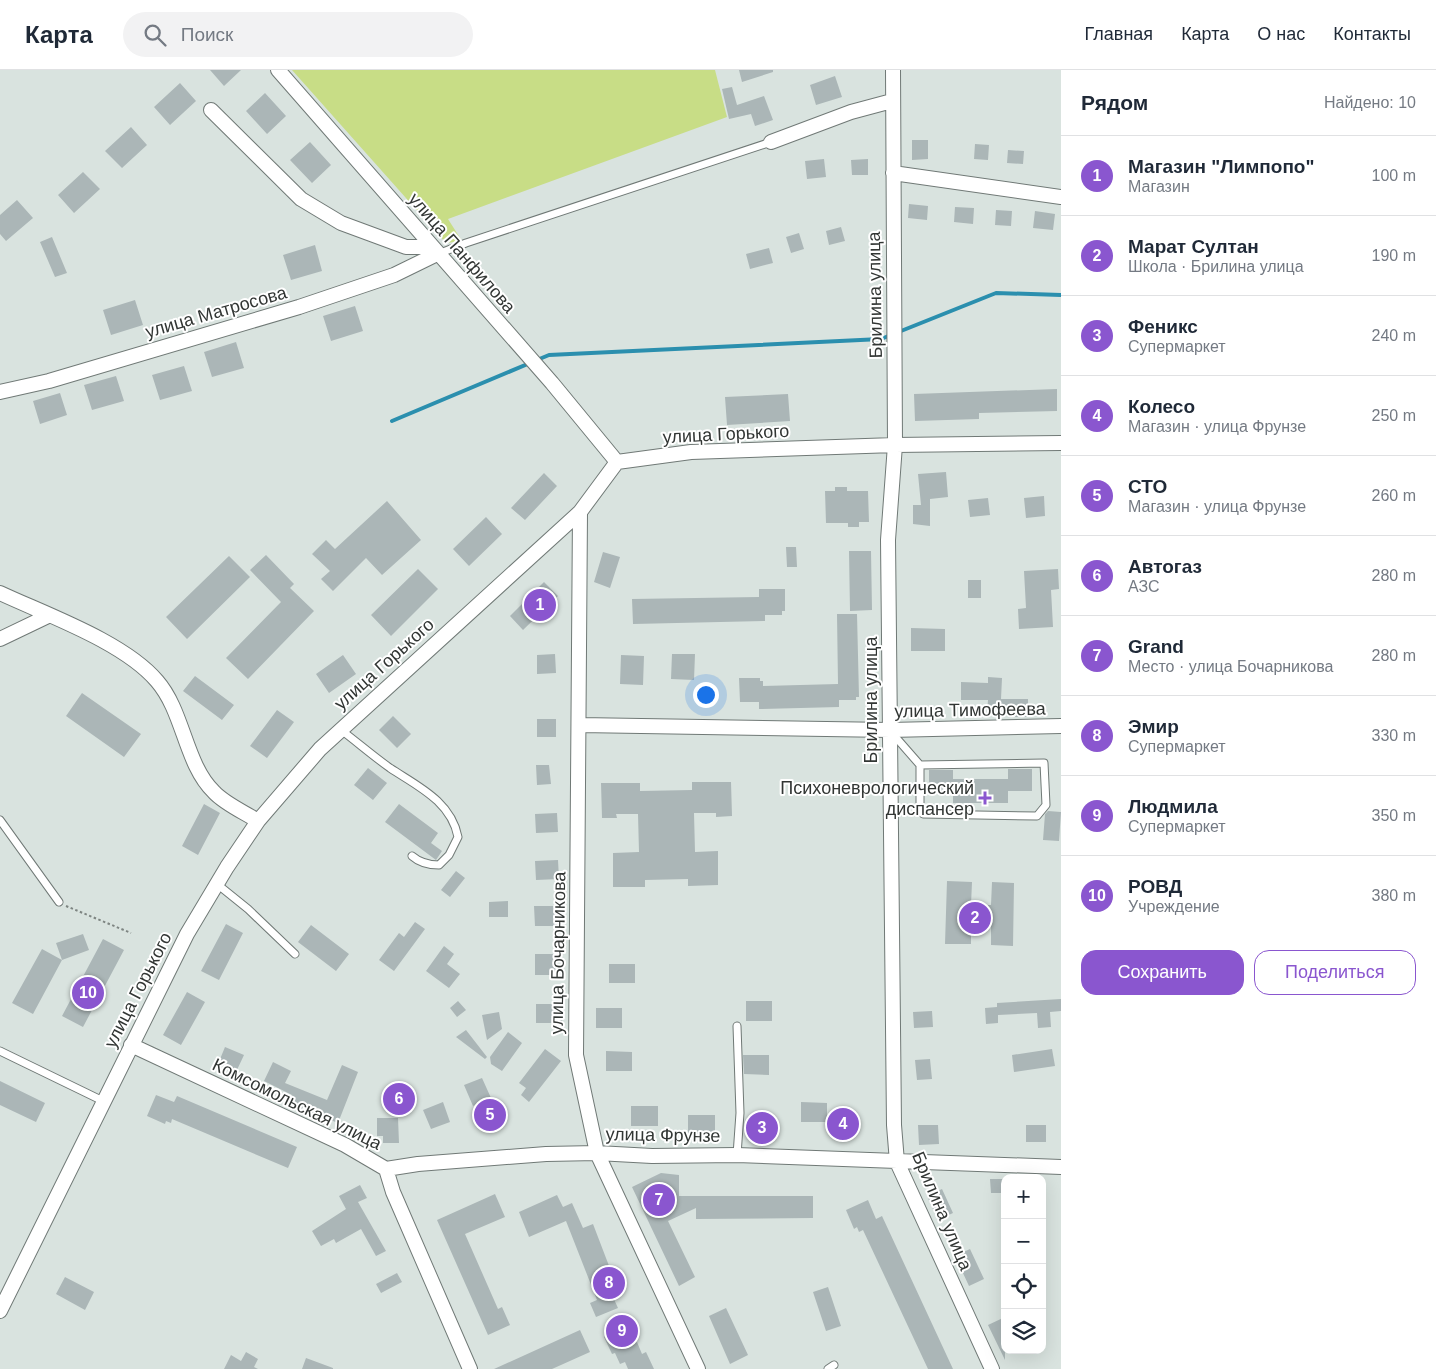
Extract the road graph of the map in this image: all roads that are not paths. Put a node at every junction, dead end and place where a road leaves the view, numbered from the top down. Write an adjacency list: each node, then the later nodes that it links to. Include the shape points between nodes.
1 (278, 70): 8 (street, улица Панфилова)
2 (893, 70): 3 (street, Брилина улица)
3 (892, 101): 5 (street, via 851,112); 6 (street, Брилина улица)
4 (211, 110): 8 (street, via 301,199 340,223 406,248)
5 (771, 142): 8 (lane)
6 (893, 174): 7 (street); 11 (street, Брилина улица)
7 (1061, 197)
8 (434, 250): 9 (street, улица Матросова, via 394,275 299,307); 12 (street, улица Панфилова)
9 (0, 392)
10 (1061, 443): 11 (street, улица Горького)
11 (895, 445): 12 (street, улица Горького, via 691,452); 20 (street, Брилина улица, via 888,540)
12 (617, 462): 13 (street, улица Горького)
13 (580, 512): 17 (street, улица Бочарникова); 19 (street, улица Горького)
14 (0, 593): 15 (street)
15 (48, 616): 16 (street); 23 (street, via 106,642 156,680 168,695 183,733 214,793)
16 (0, 639)
17 (580, 726): 20 (street, улица Тимофеева); 32 (street, улица Бочарникова, via 576,1055)
18 (1061, 726): 20 (street, улица Тимофеева)
19 (341, 730): 23 (street, улица Горького, via 291,781); 24 (lane, via 439,801 449,813 458,836 449,855 439,865 419,862)
20 (890, 730): 21 (lane); 34 (street, Брилина улица)
21 (920, 765): 21 (lane, via 1044,763 1046,805 1037,816 923,814 920,809)
22 (0, 820): 26 (lane)
23 (258, 821): 25 (street, улица Горького)
24 (412, 856)
25 (217, 884): 27 (lane); 29 (street, улица Горького, via 187,934)
26 (59, 902)
27 (295, 954)
28 (737, 1026): 33 (lane, via 740,1113)
29 (130, 1045): 31 (street, улица Горького); 36 (street, Комсомольская улица, via 345,1145)
30 (0, 1051): 31 (lane)
31 (103, 1101): 37 (street, улица Горького)
32 (597, 1153): 33 (street, улица Фрунзе); 36 (street, улица Фрунзе, via 438,1162); 39 (street, улица Бочарникова)
33 (737, 1155): 34 (street, улица Фрунзе)
34 (897, 1162): 35 (street, улица Фрунзе); 40 (street, Брилина улица)
35 (1061, 1167)
36 (386, 1169): 38 (street, Комсомольская улица)
37 (0, 1311)
38 (470, 1369)
39 (698, 1369)
40 (992, 1369)

